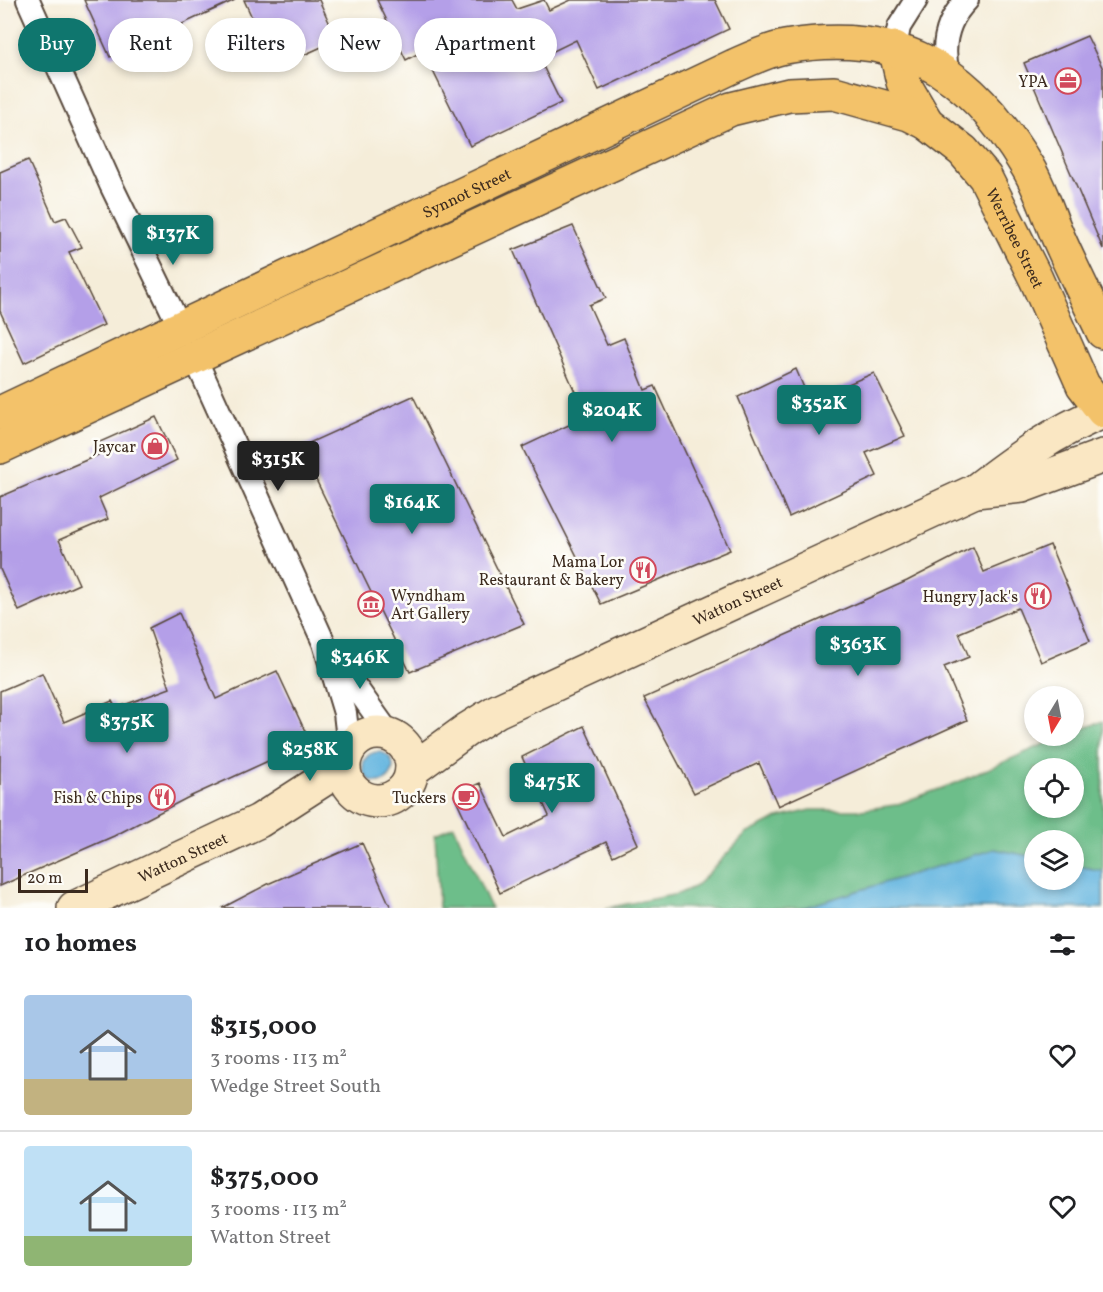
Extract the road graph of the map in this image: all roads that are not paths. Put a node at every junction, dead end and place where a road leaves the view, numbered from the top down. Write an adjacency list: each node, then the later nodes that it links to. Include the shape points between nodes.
1 (28, 0): 9 (street, via 111,186)
2 (916, 0): 4 (street, via 899,27)
3 (967, 0): 5 (street, via 947,32)
4 (895, 48): 5 (highway); 6 (highway, via 903,82); 7 (highway, Synnot Street, via 833,42 781,48 734,66)
5 (948, 73): 10 (highway, via 992,114 1028,167)
6 (927, 123): 8 (highway, Werribee Street, via 834,93 789,95 731,109); 12 (highway, Werribee Street, via 963,151 985,177 1083,385)
7 (452, 199): 8 (highway); 9 (highway, Synnot Street)
8 (473, 229): 11 (highway)
9 (180, 327): 11 (highway); 13 (highway, Synnot Street)
10 (1103, 332)
11 (195, 358): 14 (highway); 17 (street)
12 (1103, 411): 16 (street, Watton Street, via 1015,459)
13 (0, 413)
14 (0, 447)
15 (1103, 456): 16 (street, Watton Street, via 1022,486)
16 (975, 491): 18 (street, Watton Street)
17 (324, 643): 19 (street); 20 (street, via 345,713)
18 (497, 711): 19 (street, Watton Street); 21 (street, Watton Street)
19 (393, 736): 20 (street, via 363,736); 21 (street, via 408,751)
20 (347, 752): 22 (street, via 345,777 349,786); 23 (street, Watton Street, via 335,772)
21 (412, 770): 22 (street, via 399,794 383,801)
22 (365, 798): 23 (street, Watton Street, via 350,798)
23 (259, 821): 24 (street, Watton Street)
24 (74, 908)

